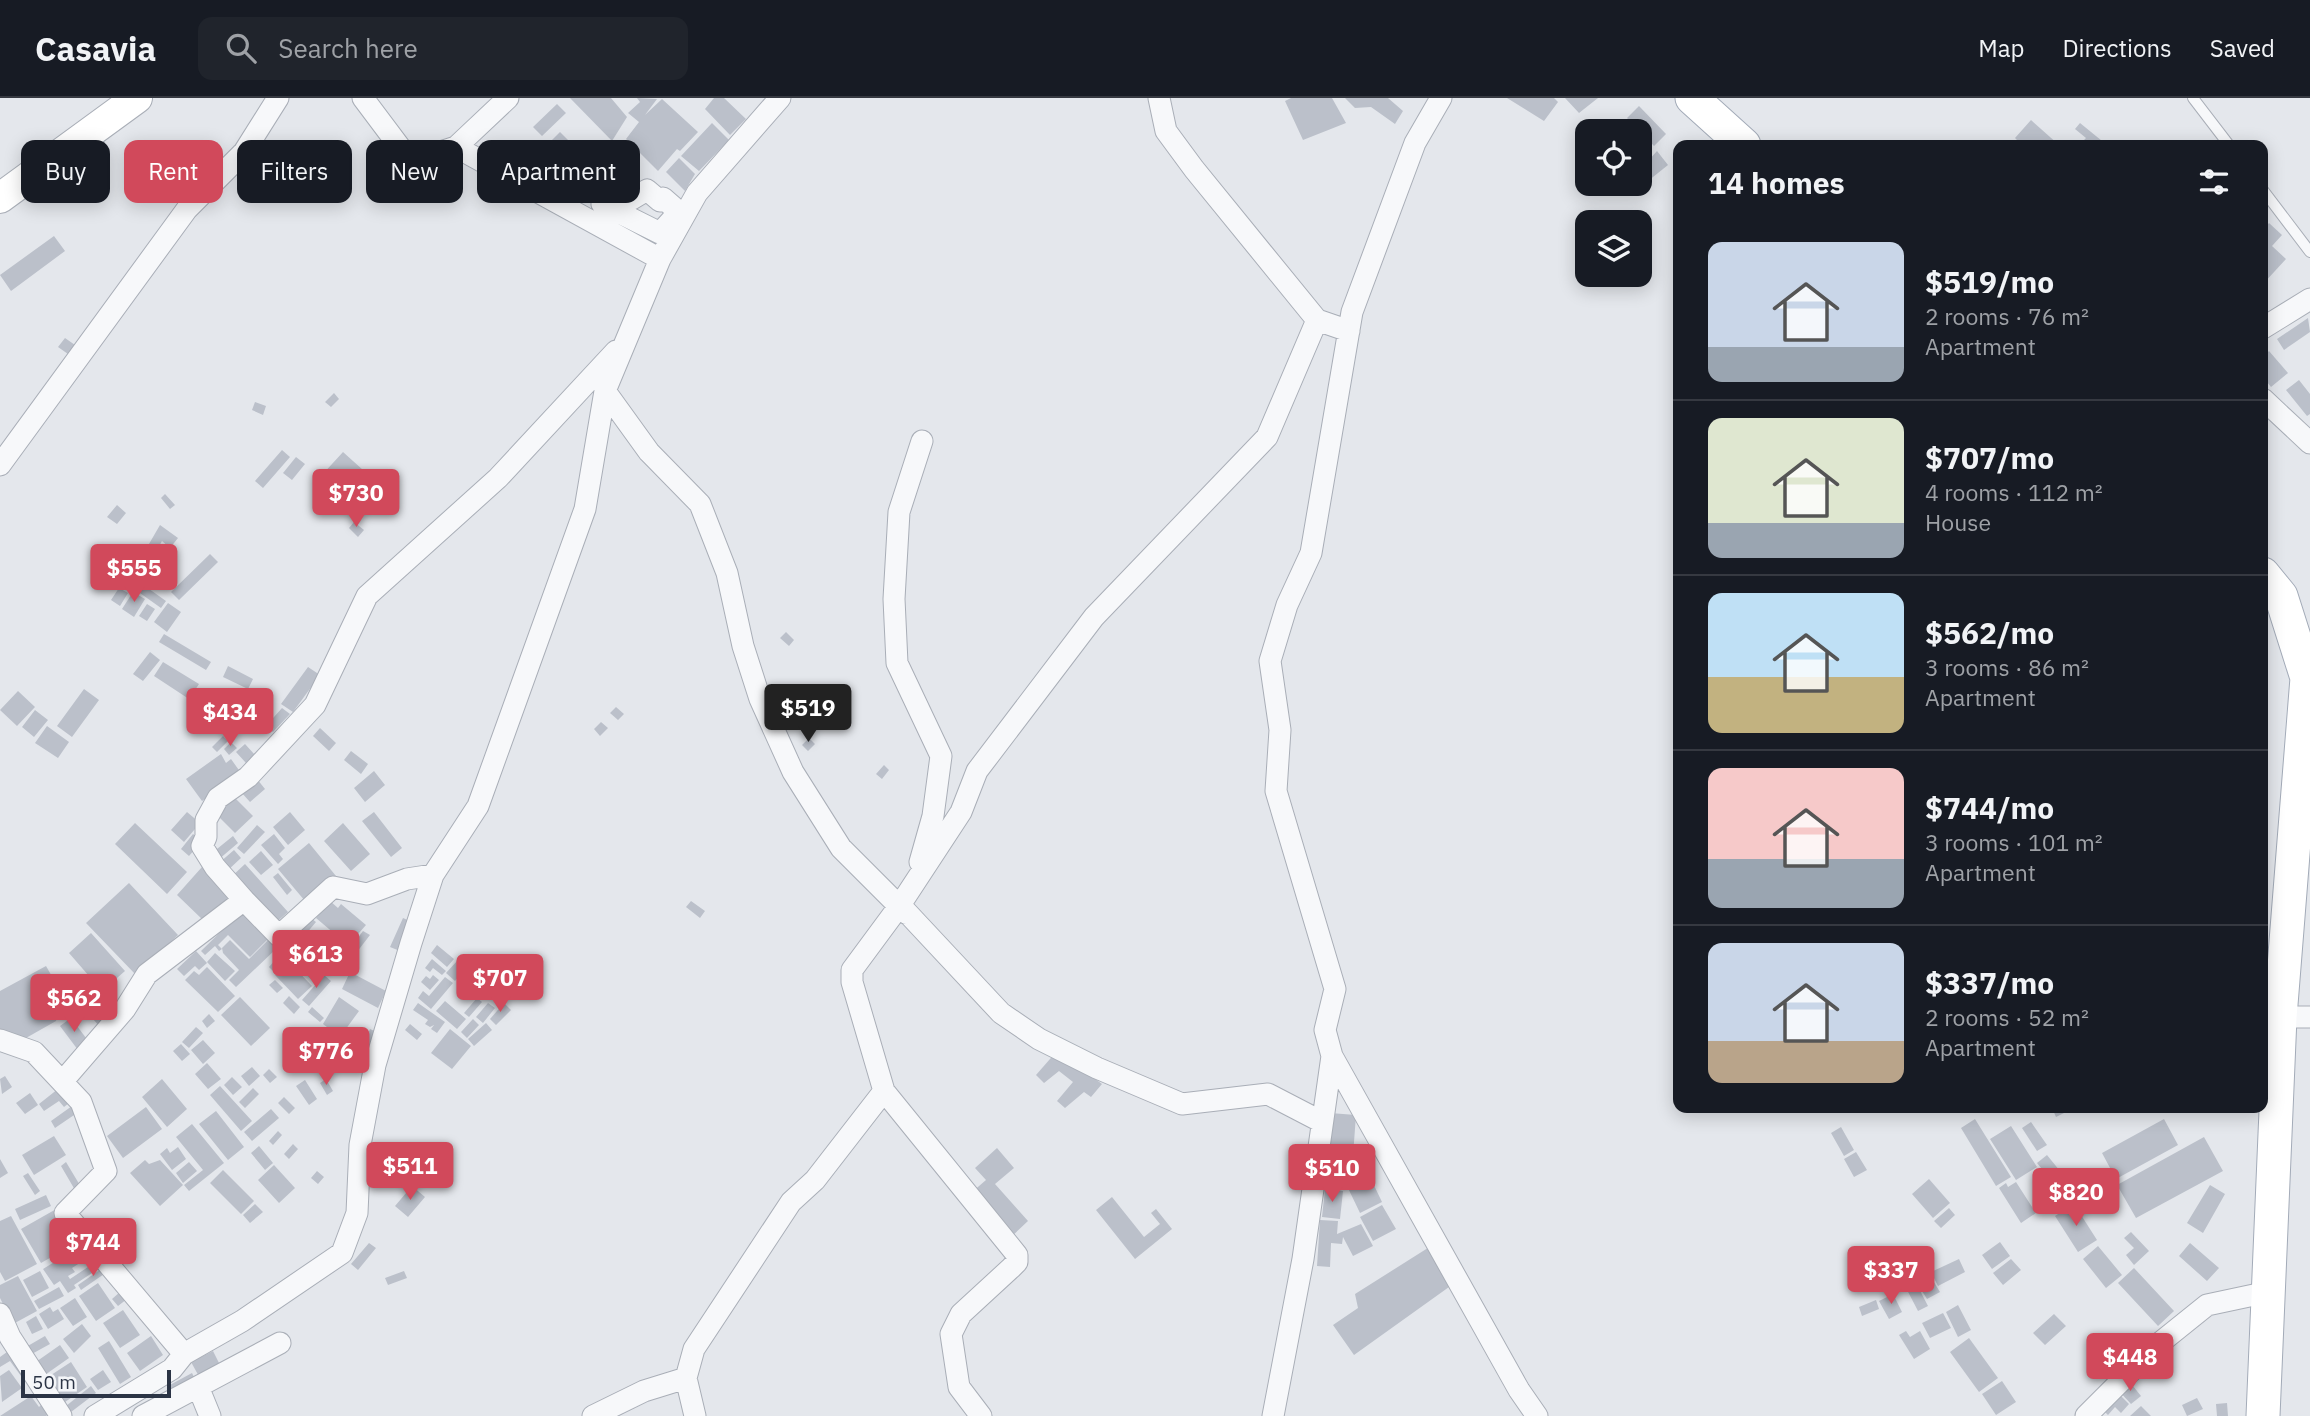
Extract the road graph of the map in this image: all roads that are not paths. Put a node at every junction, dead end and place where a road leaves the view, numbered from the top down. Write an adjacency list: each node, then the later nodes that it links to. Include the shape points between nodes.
1 (137, 98): 16 (street)
2 (278, 98): 28 (street, via 244,152 187,209 95,330)
3 (363, 98): 10 (street)
4 (508, 98): 11 (street)
5 (780, 98): 18 (street, via 697,193)
6 (1159, 98): 20 (street, via 1166,131)
7 (1441, 98): 22 (street, via 1415,143)
8 (1692, 98): 12 (main road)
9 (2193, 98): 13 (lane)
10 (395, 140)
11 (463, 140)
12 (1738, 140)
13 (2225, 140)
14 (463, 151): 18 (street)
15 (2268, 197): 17 (lane)
16 (0, 198)
17 (2310, 252)
18 (660, 259): 23 (street)
19 (2310, 299): 21 (street)
20 (1317, 320): 22 (street); 32 (street, via 1267,438 1094,617 977,771 961,812)
21 (2268, 325)
22 (1349, 331): 35 (street, via 1311,553 1287,605 1270,661 1280,730 1276,790 1335,989 1325,1030)
23 (625, 341): 24 (street); 31 (street, via 498,478 367,596 315,705 248,777 218,798 206,821 202,846)
24 (605, 391): 26 (street, via 649,452 700,504 727,573 760,699 793,772 841,848 905,915 933,816 940,756 897,663 894,599 899,512); 30 (street, via 585,509 478,806)
25 (2268, 404): 27 (street)
26 (922, 441)
27 (2310, 443)
28 (0, 465)
29 (2268, 580): 33 (main road, via 2281,596 2306,678)
30 (433, 875): 31 (street, via 368,894 333,887 279,936); 42 (street, via 376,1065 360,1145 357,1213 342,1253)
31 (244, 900): 36 (street, via 147,974 125,1009)
32 (900, 905): 37 (street, via 852,970); 38 (street, via 1001,1013 1039,1039 1182,1104 1268,1094)
33 (2295, 1017): 39 (main road)
34 (0, 1040): 36 (street, via 34,1052)
35 (1332, 1056): 38 (street); 53 (street)
36 (62, 1082): 42 (street, via 81,1102 106,1171 65,1213)
37 (884, 1091): 43 (street, via 815,1180 791,1202 694,1349); 52 (street, via 1017,1255 1017,1262 961,1314 951,1334 958,1388)
38 (1322, 1122): 45 (street)
39 (2268, 1292): 54 (street, via 2207,1305 2155,1346); 55 (main road)
40 (0, 1314): 46 (street)
41 (280, 1343): 44 (street)
42 (184, 1354): 47 (street, via 172,1369)
43 (686, 1378): 50 (street, via 644,1391); 51 (street)
44 (199, 1389): 48 (street); 49 (street)
45 (1277, 1413)
46 (61, 1416)
47 (95, 1416)
48 (143, 1416)
49 (211, 1416)
50 (593, 1416)
51 (695, 1416)
52 (981, 1416)
53 (1537, 1416)
54 (2086, 1416)
55 (2263, 1416)

